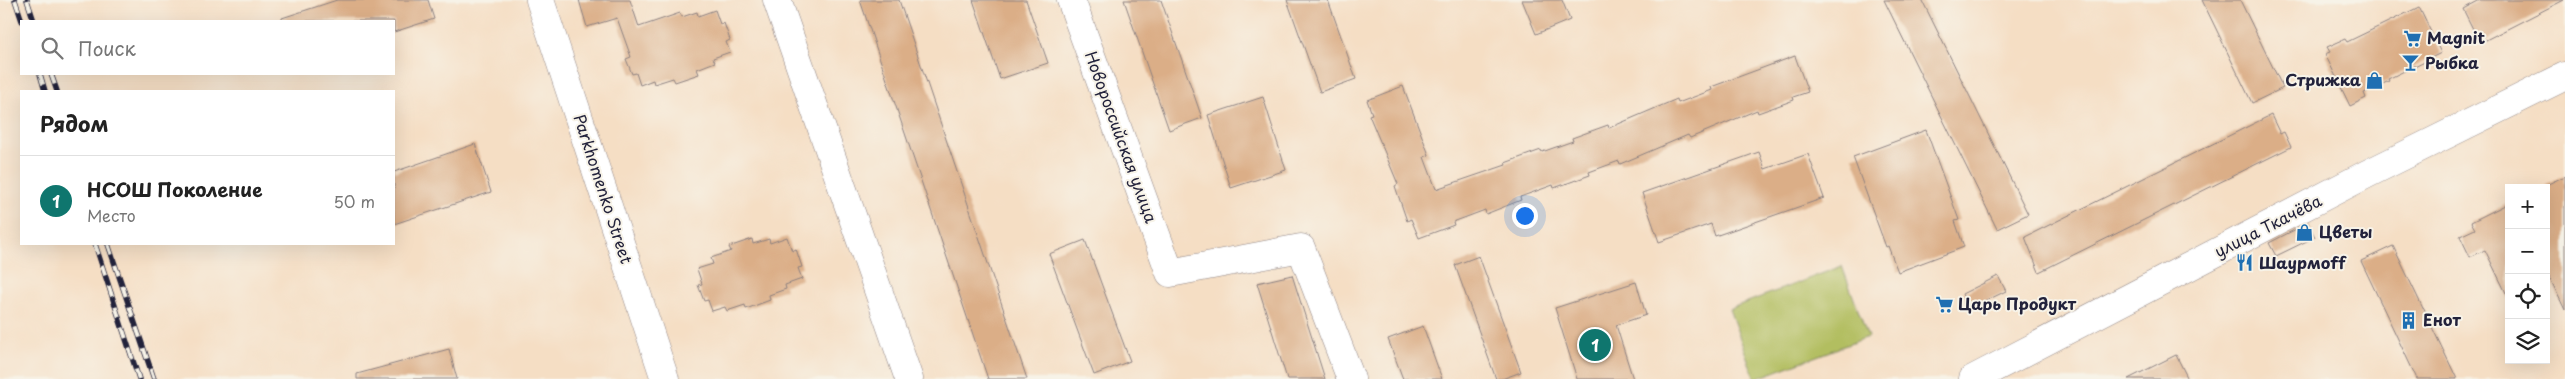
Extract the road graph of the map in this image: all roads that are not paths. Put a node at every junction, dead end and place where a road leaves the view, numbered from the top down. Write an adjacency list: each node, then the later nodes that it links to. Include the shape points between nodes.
1 (540, 0): 5 (street, Parkhomenko Street)
2 (777, 0): 6 (street)
3 (1071, 0): 7 (street, Новороссийская улица, via 1170,273 1301,248)
4 (2565, 76): 8 (street, улица Ткачёва, via 2368,174)
5 (665, 379)
6 (909, 379)
7 (1351, 379)
8 (1973, 379)

